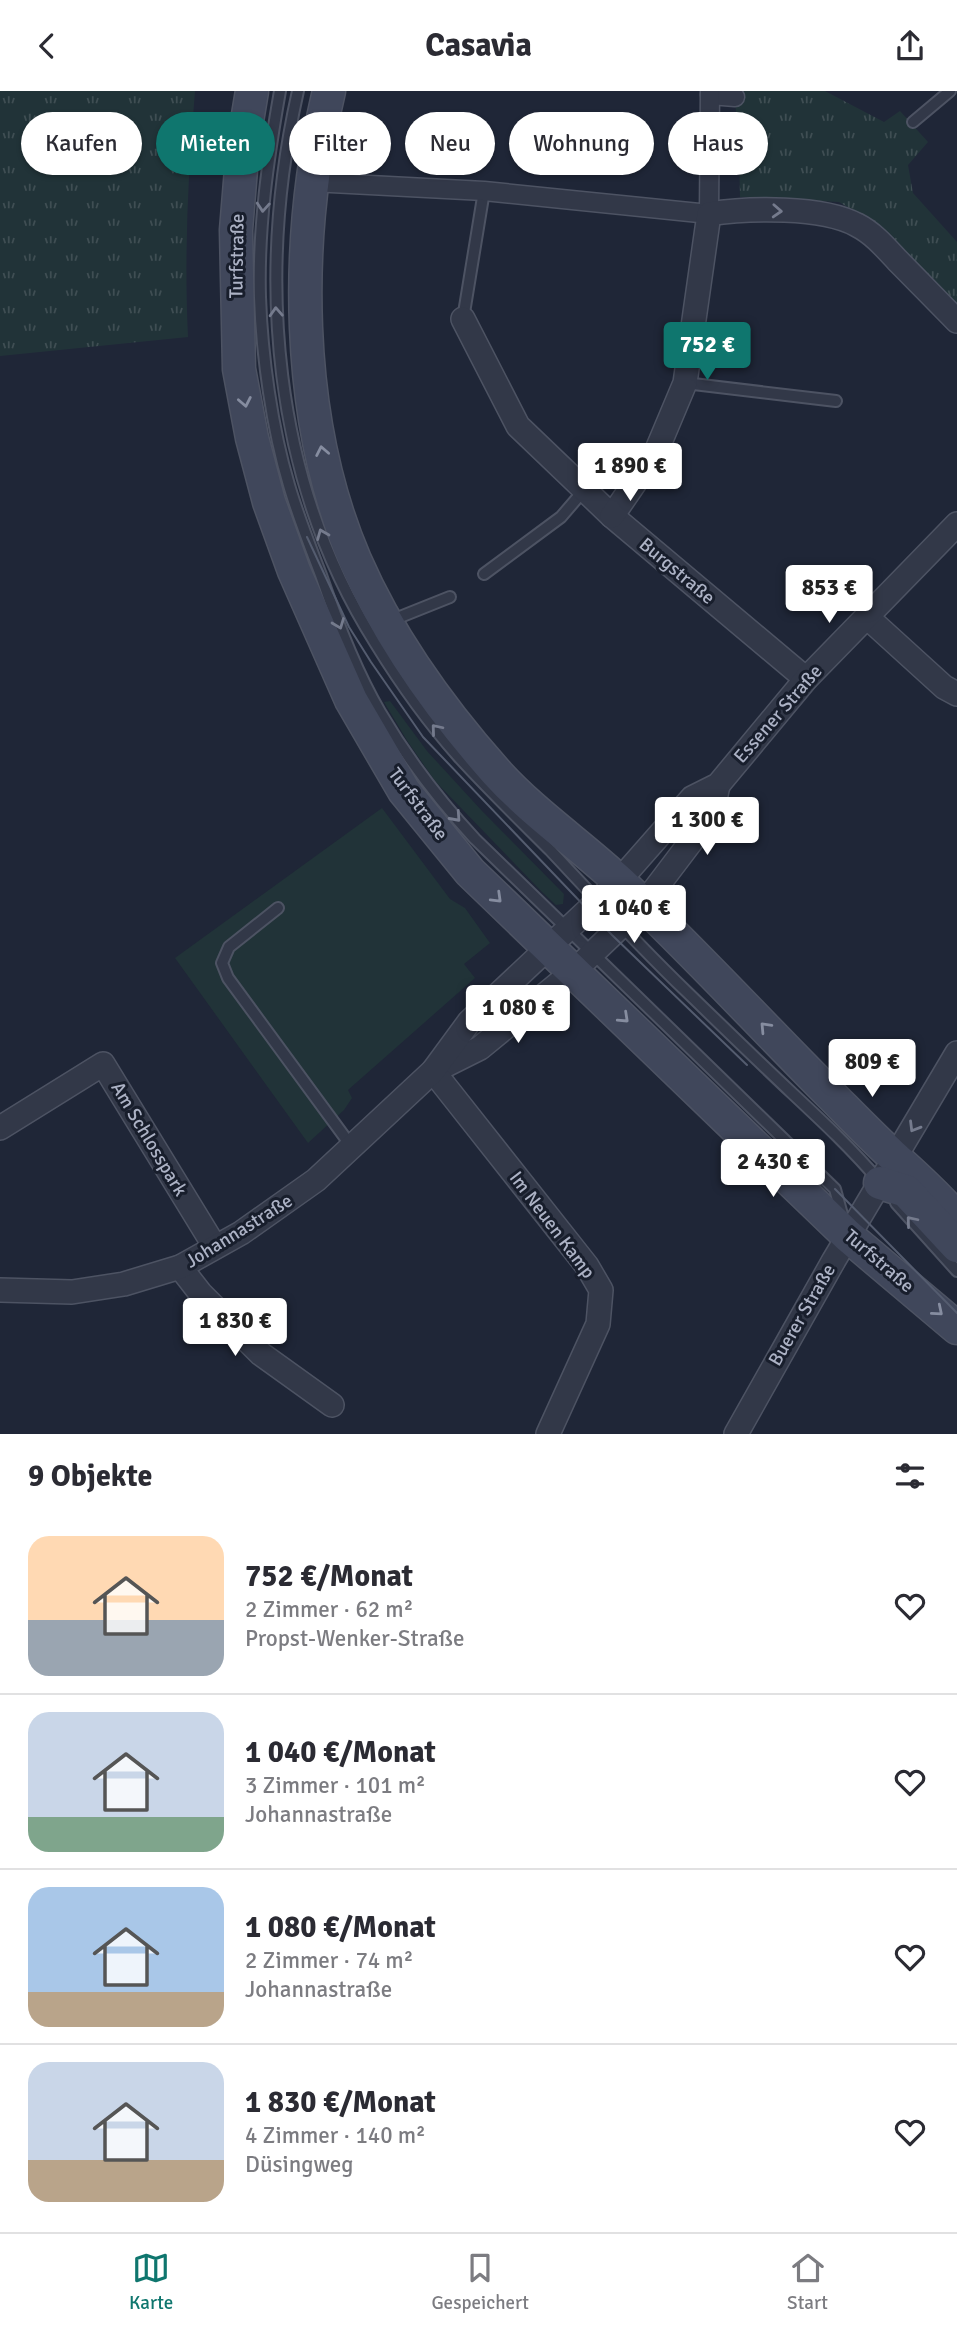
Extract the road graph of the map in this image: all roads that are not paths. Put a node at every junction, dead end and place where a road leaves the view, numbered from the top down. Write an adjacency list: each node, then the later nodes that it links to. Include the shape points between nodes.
1 (252, 91): 29 (main road, Turfstraße, one-way to 29, via 236,230 239,369 269,502 294,571 351,700 404,790 470,872)
2 (280, 91): 29 (lane, one-way to 29, via 264,199 260,297 268,386 292,494 349,650 400,745 449,811)
3 (298, 91): 26 (lane, one-way to 3, via 457,754 424,715 374,641 319,527 289,420 276,312 279,194)
4 (329, 91): 9 (main road)
5 (950, 91): 8 (lane)
6 (710, 93): 7 (street); 11 (street)
7 (734, 97)
8 (913, 122)
9 (312, 182): 10 (street); 22 (main road, one-way to 9, via 354,557 322,453 304,281)
10 (484, 191): 11 (street); 12 (lane)
11 (709, 214): 13 (street, one-way to 13, via 740,209 800,212 856,224 880,242); 14 (street)
12 (463, 319): 16 (street, Burgstraße, via 518,426)
13 (957, 321)
14 (685, 383): 15 (lane); 17 (street, via 656,452)
15 (836, 401)
16 (585, 489): 17 (street, Burgstraße); 19 (lane, via 561,517)
17 (612, 516): 23 (street, Burgstraße)
18 (957, 524): 21 (street, Essener Straße)
19 (484, 574)
20 (450, 597): 22 (lane)
21 (867, 617): 23 (street, Essener Straße); 24 (street)
22 (388, 622): 26 (main road, via 431,693)
23 (806, 679): 25 (street, Essener Straße)
24 (957, 694)
25 (718, 785): 26 (street, Essener Straße, via 692,798); 28 (street, Essener Straße, via 712,814)
26 (608, 891): 28 (main road); 29 (street, Johannastraße)
27 (278, 908): 34 (lane, via 229,947 222,963 228,978)
28 (632, 916): 30 (street, Johannastraße); 35 (main road, one-way to 28)
29 (559, 938): 30 (main road, Turfstraße); 32 (street, Johannastraße, via 469,1022)
30 (584, 962): 32 (street, Johannastraße, via 480,1048); 37 (main road, Turfstraße, one-way to 37)
31 (957, 1053): 35 (street, Buerer Straße, one-way to 35)
32 (433, 1071): 34 (street, Johannastraße); 45 (street, Im Neuen Kamp, via 601,1290 598,1324)
33 (0, 1128): 39 (street, Am Schlosspark, via 103,1064)
34 (352, 1147): 39 (street, Johannastraße, via 292,1199)
35 (888, 1171): 36 (main road, via 919,1179); 37 (street, Buerer Straße); 38 (main road); 41 (lane, one-way to 35)
36 (957, 1219)
37 (848, 1236): 43 (main road, Turfstraße, one-way to 43); 46 (street, Buerer Straße)
38 (957, 1246)
39 (215, 1247): 40 (street, Johannastraße)
40 (180, 1267): 42 (street, Johannastraße, via 124,1284 72,1291); 44 (street, via 261,1354)
41 (957, 1272)
42 (0, 1290)
43 (957, 1328)
44 (332, 1405)
45 (548, 1434)
46 (736, 1434)

